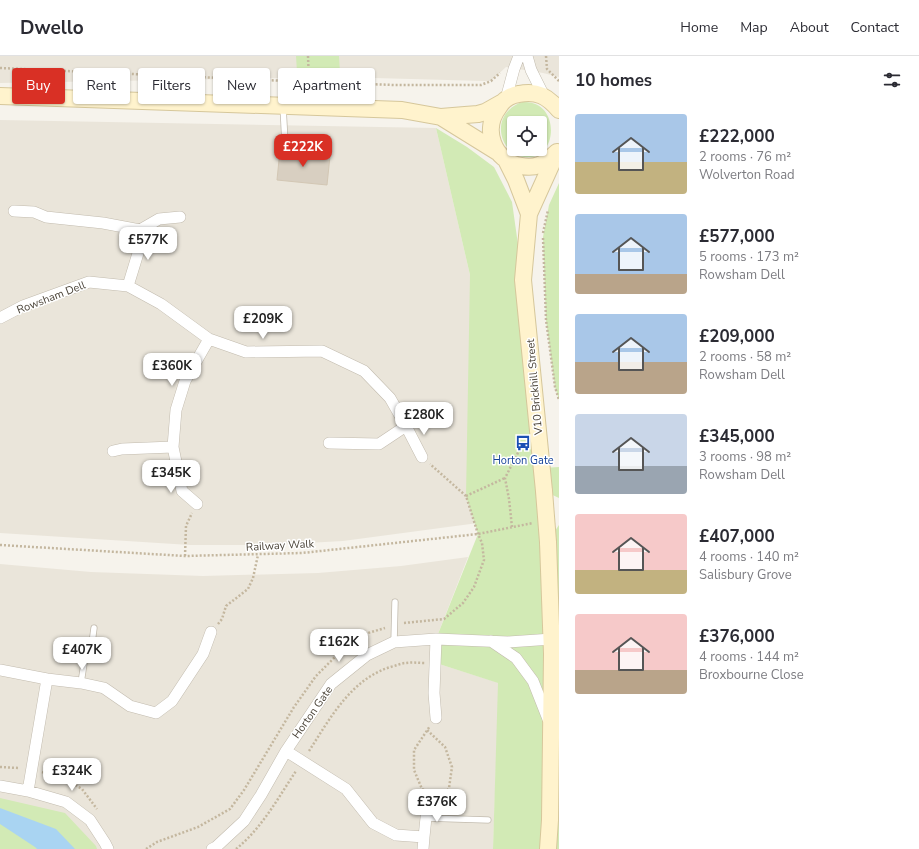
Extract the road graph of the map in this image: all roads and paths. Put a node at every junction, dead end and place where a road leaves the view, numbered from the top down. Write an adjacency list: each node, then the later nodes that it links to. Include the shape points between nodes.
1 (308, 56): 6 (path)
2 (518, 56): 7 (street)
3 (527, 56): 9 (street)
4 (546, 56): 8 (path)
5 (0, 68): 10 (path)
6 (308, 68)
7 (514, 69): 12 (path, via 503,71 481,85); 14 (street)
8 (547, 69): 9 (path); 11 (path)
9 (531, 70): 15 (street)
10 (278, 81)
11 (559, 81)
12 (375, 84)
13 (0, 96): 16 (street)
14 (504, 101): 15 (street, via 515,94 525,92 535,93); 17 (street, via 478,114); 20 (street, V10 Brickhill Street, via 494,112 490,133 493,144)
15 (553, 102)
16 (283, 106): 17 (street, via 402,110); 18 (lane, via 285,143)
17 (441, 117): 20 (street)
18 (314, 144)
19 (558, 151): 20 (street, via 549,160 527,167 516,165); 23 (street, V10 Brickhill Street)
20 (502, 157): 23 (street, V10 Brickhill Street, via 516,180)
21 (549, 206): 29 (path, via 543,237 546,312 555,388)
22 (14, 211): 25 (street)
23 (529, 214): 49 (street, V10 Brickhill Street, bridge, via 524,280 548,542)
24 (180, 217): 25 (street, via 159,219)
25 (140, 230): 26 (street, via 139,250)
26 (128, 286): 27 (street, Rowsham Dell, via 89,282 24,306); 28 (street, Rowsham Dell, via 161,304)
27 (0, 318)
28 (209, 339): 30 (street, Rowsham Dell, via 246,352 322,351 364,371 390,398); 33 (street, via 185,381 176,410)
29 (559, 400)
30 (406, 426): 31 (street, via 379,444); 35 (street, Rowsham Dell)
31 (329, 442)
32 (523, 443): 36 (path)
33 (173, 447): 34 (street, via 122,448); 38 (street, via 182,491)
34 (113, 451)
35 (422, 457): 37 (path)
36 (505, 478): 37 (path); 40 (path)
37 (466, 496): 41 (path)
38 (197, 504): 44 (path, via 186,526)
39 (536, 523): 40 (path, Railway Walk)
40 (512, 527): 41 (path, Railway Walk)
41 (478, 534): 43 (path, Railway Walk, via 302,553)
42 (0, 545): 44 (path, Railway Walk)
43 (258, 555): 44 (path, Railway Walk); 47 (path, via 254,578 248,589 226,606 222,619)
44 (186, 556)
45 (395, 602): 51 (lane)
46 (94, 628): 55 (lane)
47 (211, 632): 55 (street, via 203,654 172,701 156,713 130,706 104,688)
48 (436, 639): 50 (street, Horton Gate); 51 (street, Horton Gate); 52 (street)
49 (552, 639): 50 (street, Horton Gate); 57 (street, V10 Brickhill Street)
50 (490, 641): 57 (street, via 516,658 533,681)
51 (394, 642): 59 (street, Horton Gate, via 367,655 331,684)
52 (436, 663): 56 (street); 61 (path, via 405,663 383,669 362,682 346,696)
53 (0, 670): 54 (street)
54 (47, 679): 55 (street); 64 (street)
55 (81, 682)
56 (436, 718): 58 (path)
57 (551, 728): 60 (street); 67 (street, V10 Brickhill Street)
58 (427, 730): 63 (path, via 414,750 414,770); 63 (path, via 445,747 452,767 449,788 441,799)
59 (286, 751): 61 (street); 70 (street, Horton Gate, via 244,821)
60 (559, 758)
61 (302, 762): 68 (street, via 346,789 373,823 396,835); 71 (path, via 263,821)
62 (0, 786): 64 (street)
63 (422, 789): 65 (path, via 420,804)
64 (28, 790): 69 (street, via 66,802 90,820)
65 (426, 813): 66 (lane); 68 (street)
66 (488, 820)
67 (554, 821): 73 (street, V10 Brickhill Street)
68 (424, 837): 72 (street)
69 (108, 849)
70 (212, 849)
71 (236, 849)
72 (423, 849)
73 (548, 849)

